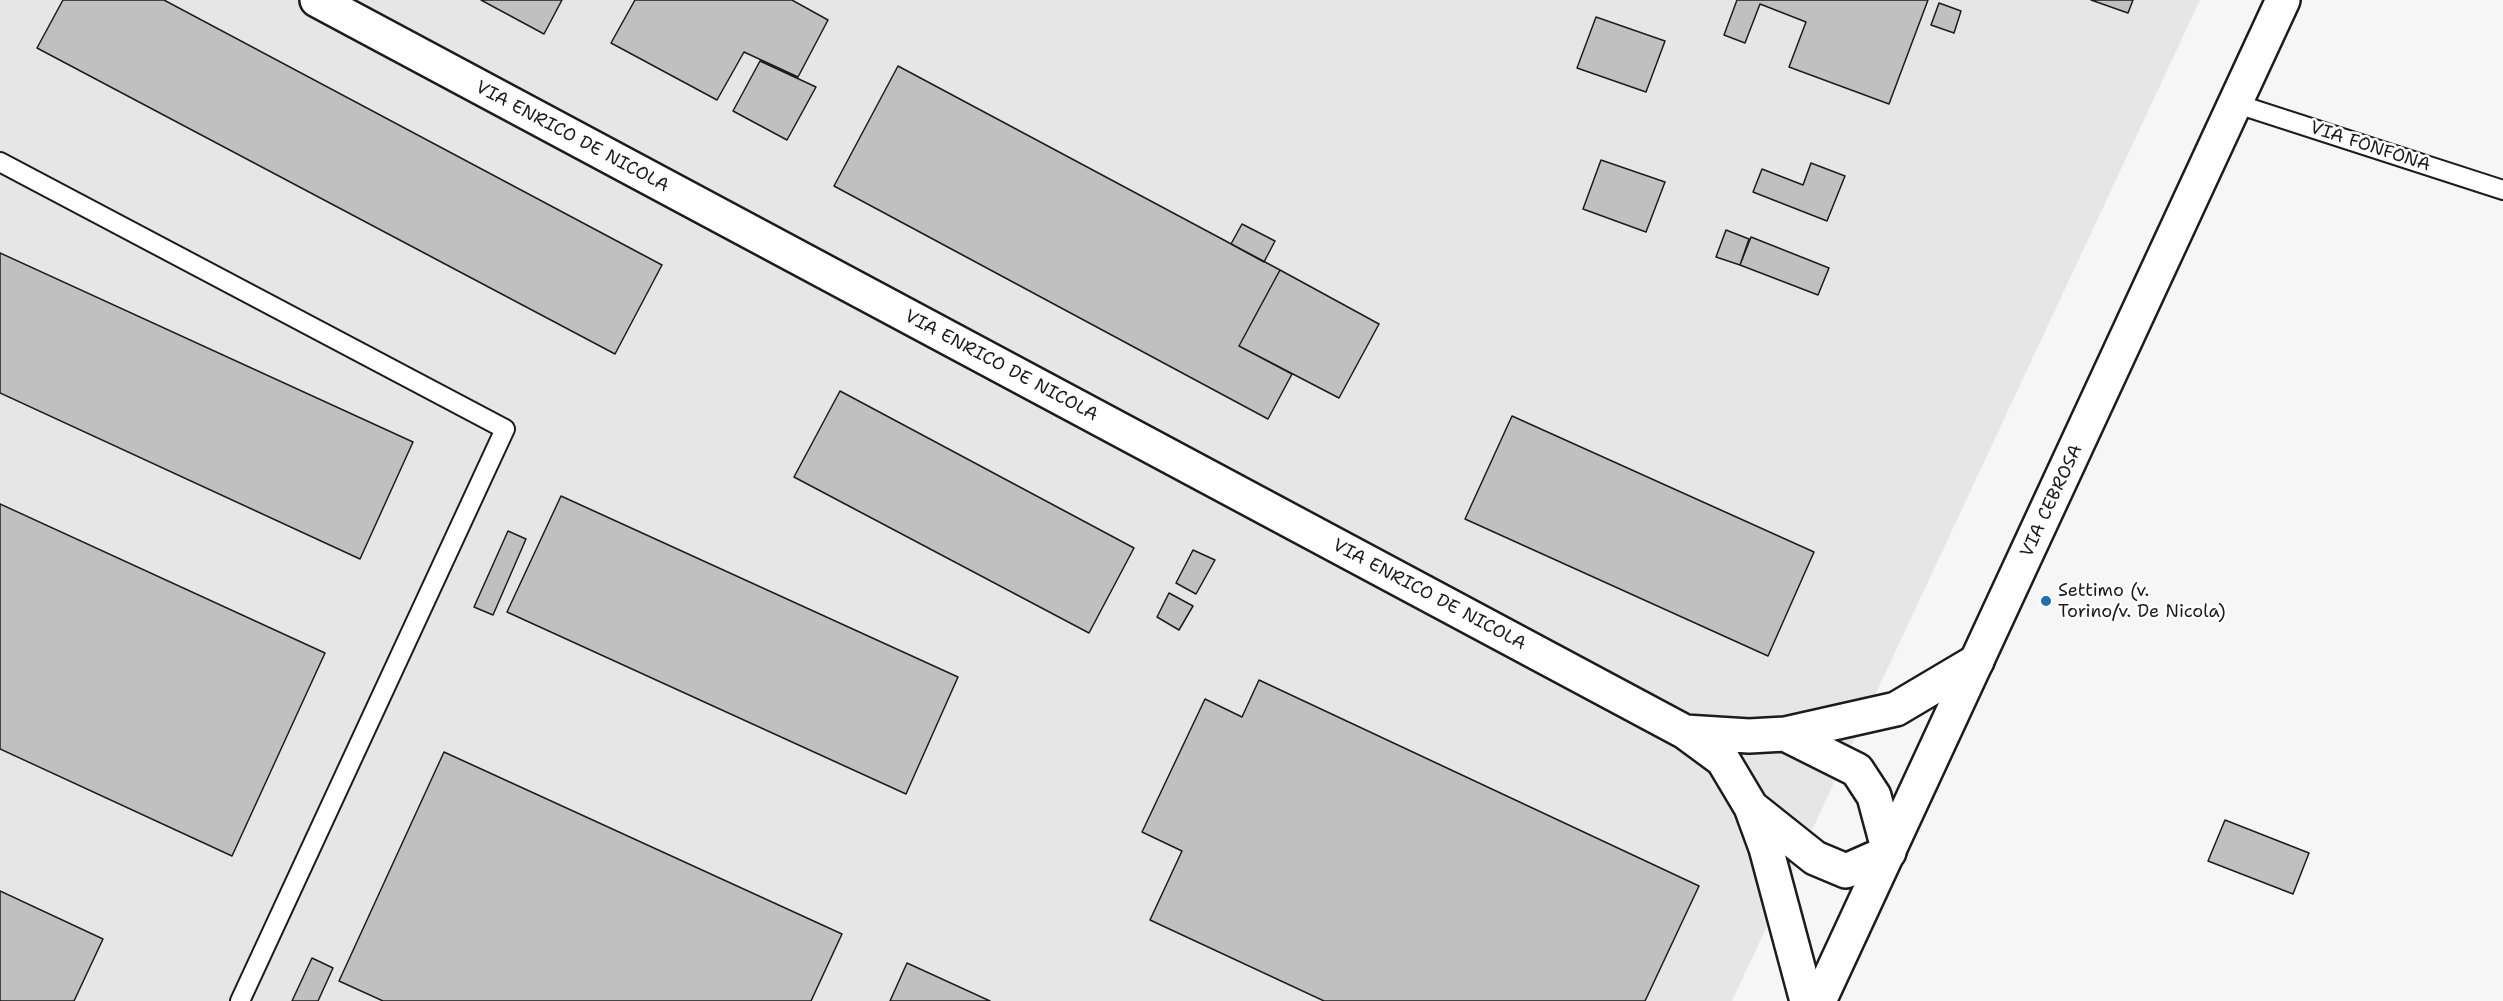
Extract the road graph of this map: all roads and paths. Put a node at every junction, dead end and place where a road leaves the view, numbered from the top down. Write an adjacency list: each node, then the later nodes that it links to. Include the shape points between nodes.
1 (317, 0): 7 (street, VIA ENRICO DE NICOLA)
2 (2283, 0): 3 (street, VIA CEBROSA)
3 (2236, 104): 5 (lane, VIA FONFONA); 6 (street, VIA CEBROSA)
4 (0, 162): 11 (lane, via 505,429)
5 (2503, 190)
6 (1977, 661): 8 (street, VIA ENRICO DE NICOLA, via 1896,709); 10 (street, VIA CEBROSA)
7 (1685, 732): 8 (street, VIA ENRICO DE NICOLA); 9 (street, VIA ENRICO DE NICOLA, via 1723,760)
8 (1785, 734): 10 (street, VIA ENRICO DE NICOLA, via 1857,770 1874,796)
9 (1751, 807): 10 (street, VIA ENRICO DE NICOLA, via 1815,858 1846,871); 12 (street, VIA ENRICO DE NICOLA)
10 (1889, 852): 13 (street, VIA CEBROSA)
11 (240, 1001)
12 (1808, 1001)
13 (1819, 1001)

